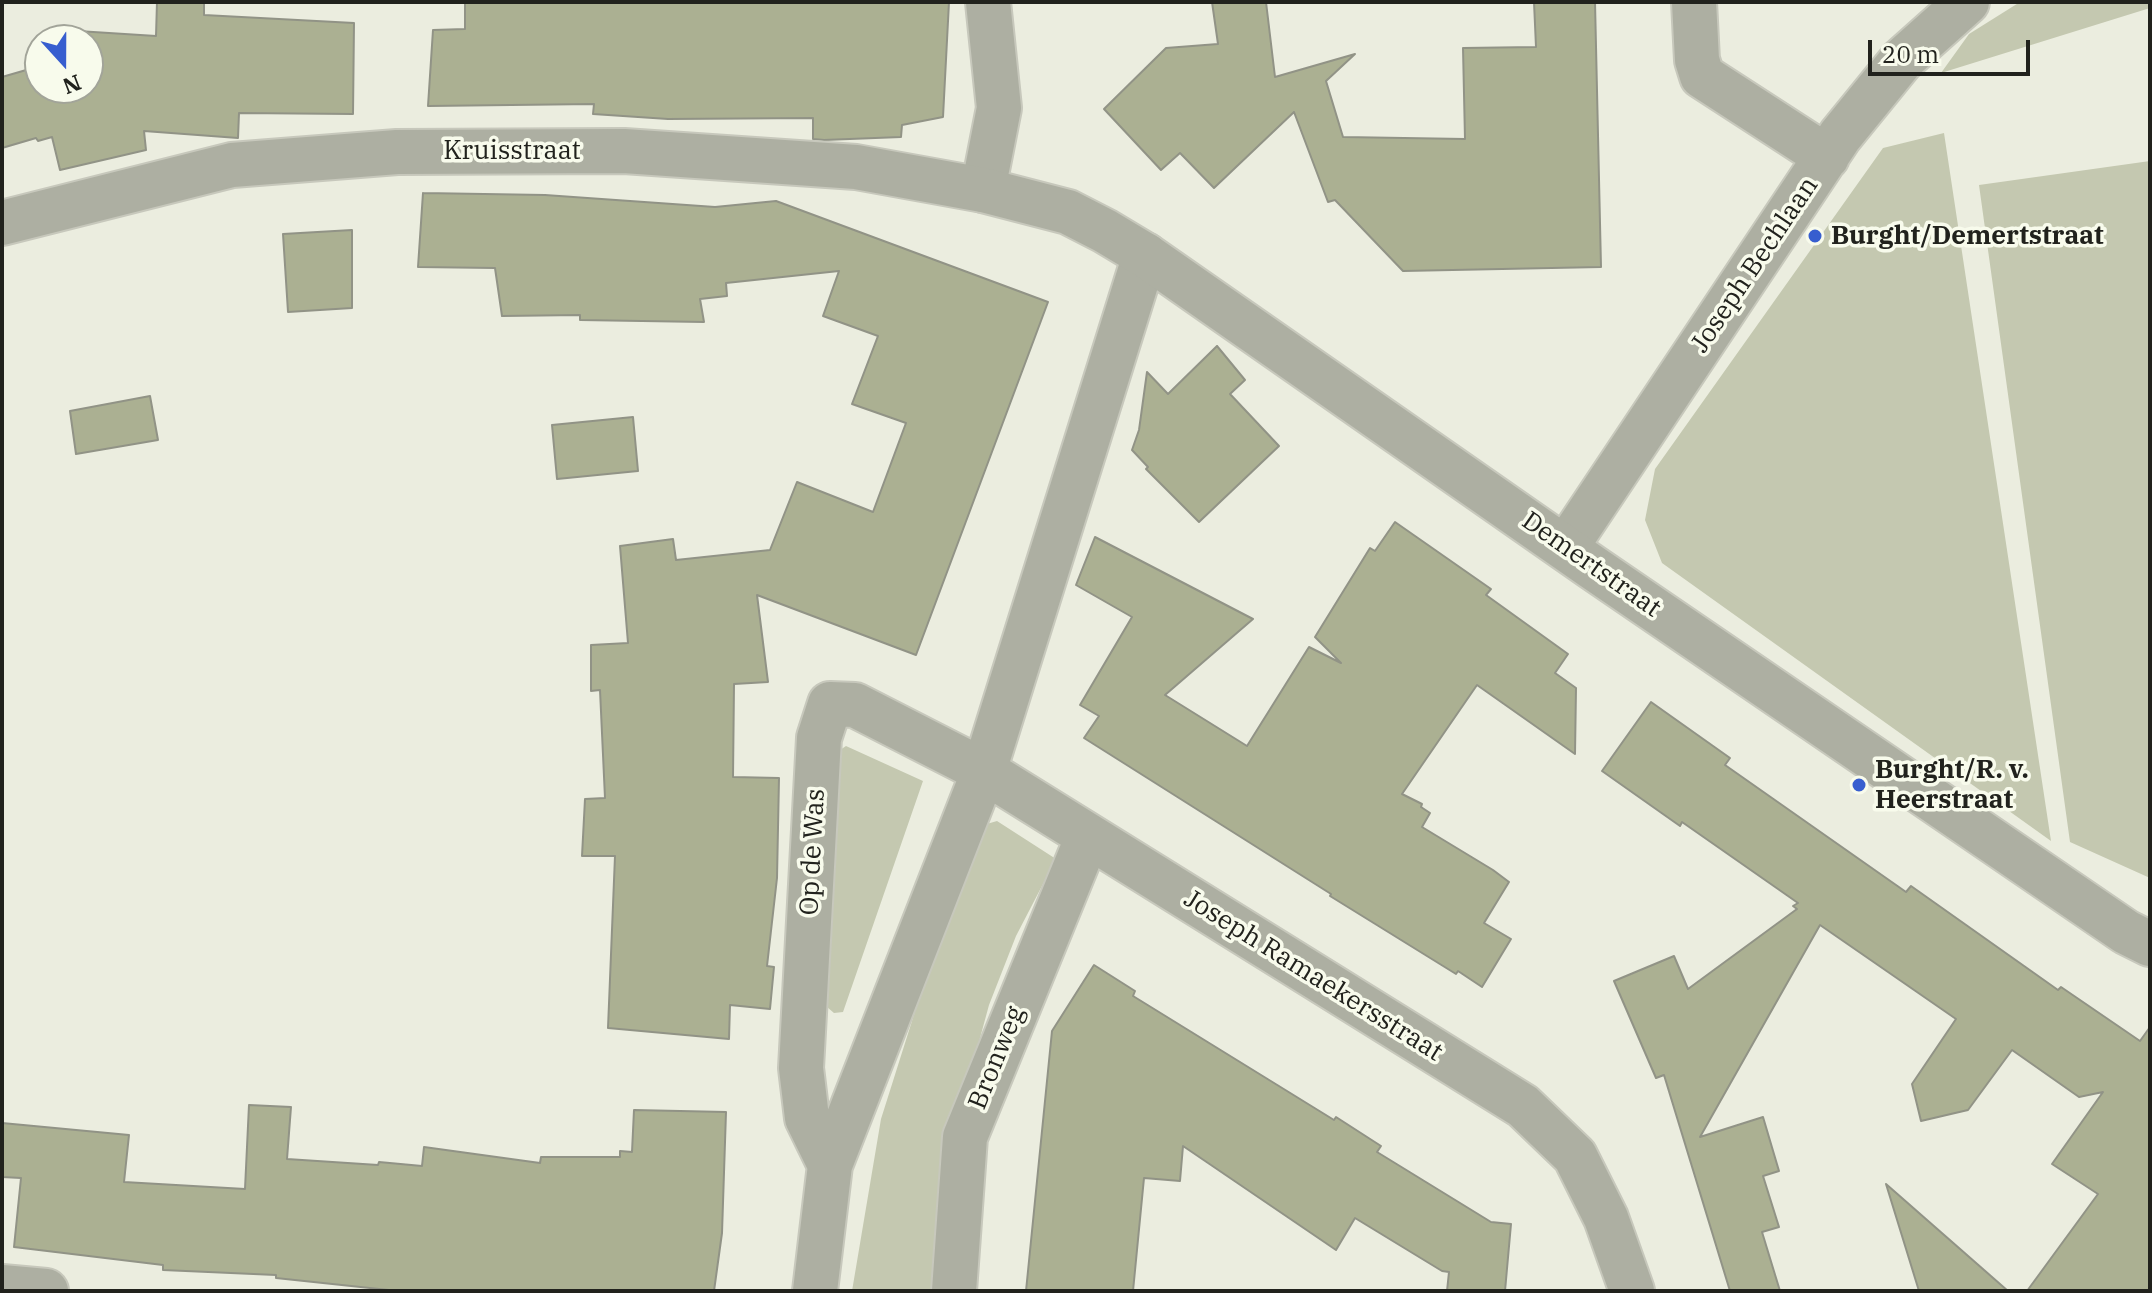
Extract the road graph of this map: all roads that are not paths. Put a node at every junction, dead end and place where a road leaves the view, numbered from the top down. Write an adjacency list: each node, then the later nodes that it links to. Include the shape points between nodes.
1 (988, 2): 5 (street, via 999,108)
2 (1694, 2): 4 (street, via 1702,76)
3 (1967, 2): 4 (street, Joseph Bechlaan, via 1901,61)
4 (1827, 157): 9 (street, Joseph Bechlaan)
5 (983, 190): 6 (street, Kruisstraat); 7 (street, Kruisstraat, via 856,167 624,151 397,152 232,165)
6 (1025, 201): 8 (street, Demertstraat, via 1068,212)
7 (2, 223)
8 (1145, 255): 9 (street, Demertstraat); 10 (street)
9 (1566, 547): 12 (street, Demertstraat)
10 (984, 771): 11 (street, Joseph Ramaekersstraat); 13 (street); 13 (street, Op de Was, via 855,705 830,704 819,738 801,1068 807,1118)
11 (1088, 836): 14 (street, Joseph Ramaekersstraat, via 1523,1106 1575,1156); 18 (street, Bronweg, via 965,1137)
12 (2150, 944)
13 (830, 1165): 17 (street)
14 (1606, 1218): 19 (street); 20 (street, Joseph Ramaekersstraat)
15 (2, 1287): 16 (street)
16 (46, 1291)
17 (815, 1291)
18 (954, 1291)
19 (1601, 1291)
20 (1632, 1291)

